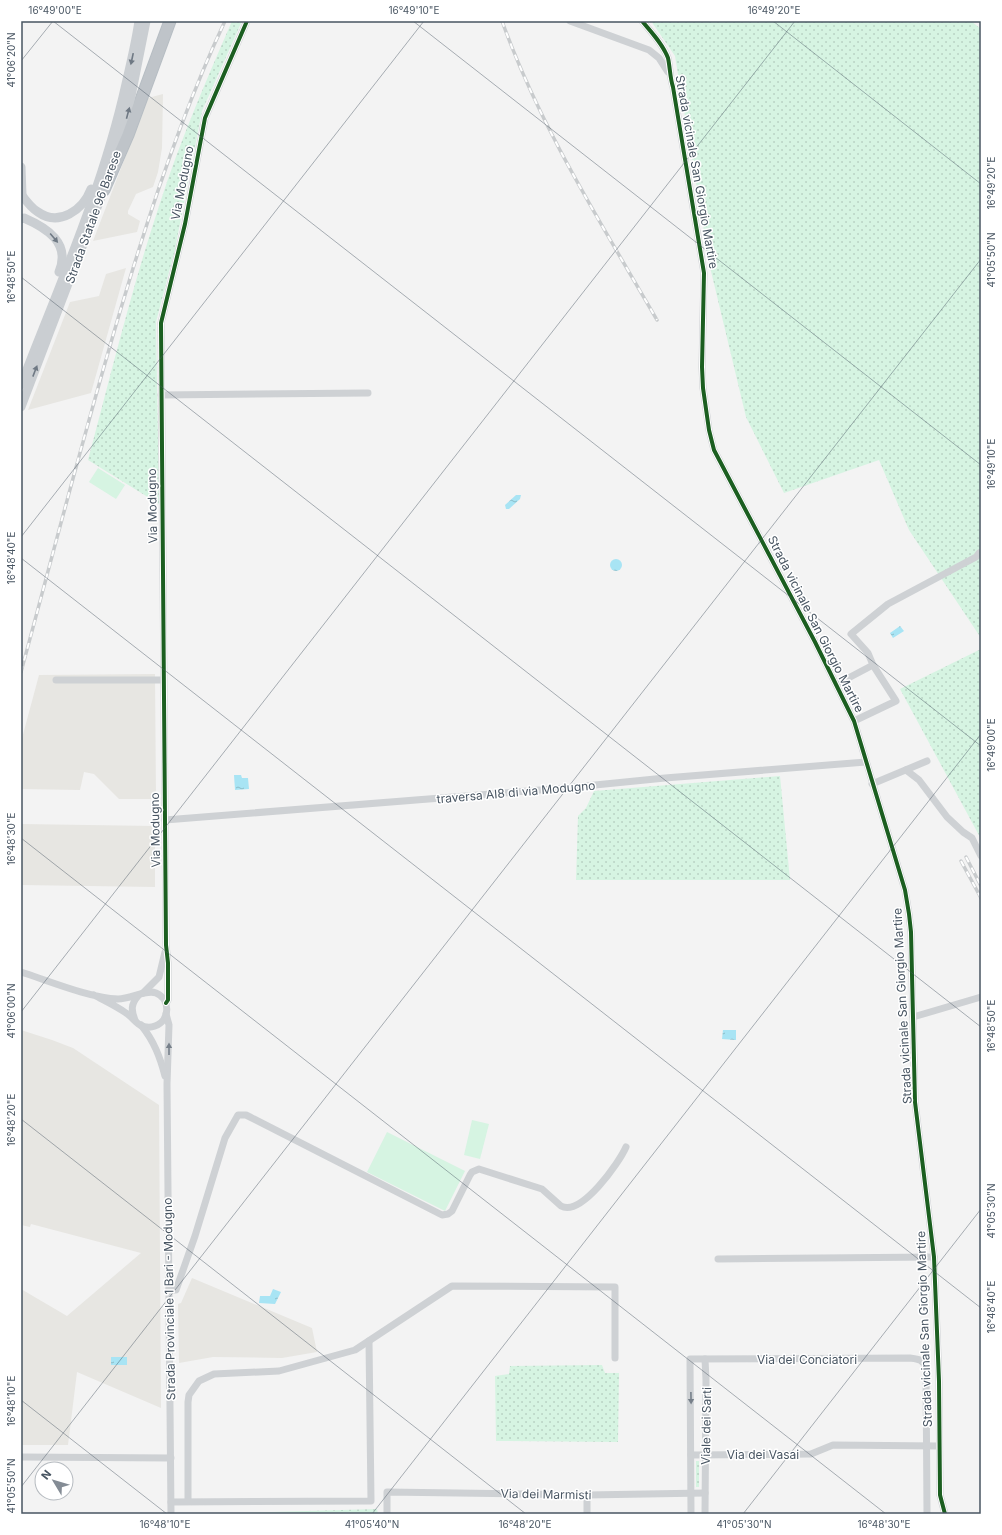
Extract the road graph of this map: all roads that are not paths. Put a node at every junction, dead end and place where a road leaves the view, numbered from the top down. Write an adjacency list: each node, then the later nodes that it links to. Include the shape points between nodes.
1 (139, 21): 8 (main road, Strada Statale 96 Barese, one-way to 8)
2 (146, 21): 10 (main road, Strada Statale 96 Barese, one-way to 2, via 129,106)
3 (170, 21): 10 (highway)
4 (247, 21): 16 (street, Via Modugno, via 207,112 202,131 185,224 161,323)
5 (570, 21): 7 (street, via 649,50 659,58)
6 (642, 21): 7 (street, Strada vicinale San Giorgio Martire, via 663,48 668,59)
7 (670, 76): 22 (street, Strada vicinale San Giorgio Martire, via 704,273 702,367 706,409 714,450)
8 (110, 148): 11 (main road, via 87,197 73,212 65,216 47,217 32,207); 13 (main road, Strada Statale 96 Barese)
9 (21, 168): 11 (main road)
10 (104, 190): 17 (main road, Strada Statale 96 Barese, one-way to 10)
11 (21, 194)
12 (22, 217): 13 (main road, one-way to 13, via 50,232 56,239 62,256 62,266 41,320)
13 (35, 350): 14 (main road, Strada Statale 96 Barese)
14 (21, 385)
15 (368, 393): 16 (street)
16 (161, 395): 21 (street, Via Modugno)
17 (21, 407)
18 (979, 554): 19 (street, via 888,604 851,634 866,649)
19 (873, 664): 22 (street); 23 (street, via 896,701)
20 (56, 680): 21 (street)
21 (163, 680): 28 (street, Via Modugno)
22 (837, 684): 23 (street, Strada vicinale San Giorgio Martire)
23 (854, 721): 25 (street, Strada vicinale San Giorgio Martire)
24 (927, 761): 26 (street)
25 (866, 762): 27 (street, Strada vicinale San Giorgio Martire); 28 (street, traversa AI8 di via Modugno)
26 (906, 770): 27 (street); 29 (street, via 919,780 947,817 972,838)
27 (872, 784): 37 (street, Strada vicinale San Giorgio Martire, via 899,869 909,914)
28 (165, 820): 30 (street, Via Modugno)
29 (981, 856)
30 (166, 945): 32 (street, Via Modugno, via 159,978); 35 (street, Via Modugno)
31 (21, 972): 33 (street)
32 (141, 994): 33 (street, via 117,999); 35 (street, via 158,994); 38 (street, via 132,1007 132,1013)
33 (94, 995): 38 (street, Strada Provinciale 1 Bari - Modugno)
34 (981, 997): 37 (street)
35 (166, 1003): 36 (street)
36 (166, 1014): 38 (street, via 161,1023 154,1027 147,1027); 39 (street, Strada Provinciale 1 Bari - Modugno, one-way to 36, via 169,1025)
37 (913, 1017): 41 (street, Strada vicinale San Giorgio Martire, via 916,1102)
38 (138, 1022): 39 (street, Strada Provinciale 1 Bari - Modugno, via 160,1056)
39 (167, 1084): 43 (street, Strada Provinciale 1 Bari - Modugno)
40 (626, 1148): 43 (street, via 604,1181 572,1207 561,1206 542,1189 479,1169 470,1174 452,1211 442,1215 246,1115 238,1115 225,1138 176,1290)
41 (934, 1257): 42 (street); 49 (street, Strada vicinale San Giorgio Martire)
42 (718, 1260)
43 (169, 1290): 53 (street, Strada Provinciale 1 Bari - Modugno)
44 (369, 1341): 45 (street, via 452,1286 615,1287); 57 (street, via 355,1350 279,1371 214,1374 199,1381 189,1395 188,1402); 57 (street, via 372,1501)
45 (615, 1358)
46 (690, 1359): 47 (street, Via dei Conciatori); 50 (street, Viale dei Sarti, one-way to 50)
47 (705, 1359): 48 (street, Via dei Conciatori, via 919,1359 926,1367); 51 (street, Viale dei Sarti)
48 (927, 1446): 49 (street); 51 (street, Via dei Vasai, via 833,1445 811,1454); 64 (street)
49 (939, 1446): 65 (street, Strada vicinale San Giorgio Martire, via 940,1495)
50 (691, 1455): 51 (street, Via dei Vasai); 54 (street, Viale dei Sarti)
51 (705, 1455): 55 (street, Viale dei Sarti)
52 (21, 1457): 53 (street)
53 (171, 1458): 58 (street, Strada Provinciale 1 Bari - Modugno)
54 (691, 1493): 55 (street, Via dei Marmisti); 56 (street, Via dei Marmisti); 62 (street, Viale dei Sarti)
55 (705, 1493): 63 (street, Viale dei Sarti)
56 (587, 1495): 60 (street, Via dei Marmisti, via 387,1492); 61 (street)
57 (188, 1501): 58 (street)
58 (171, 1502): 59 (street, Strada Provinciale 1 Bari - Modugno)
59 (171, 1514)
60 (387, 1514)
61 (587, 1514)
62 (691, 1514)
63 (705, 1514)
64 (927, 1514)
65 (945, 1514)

